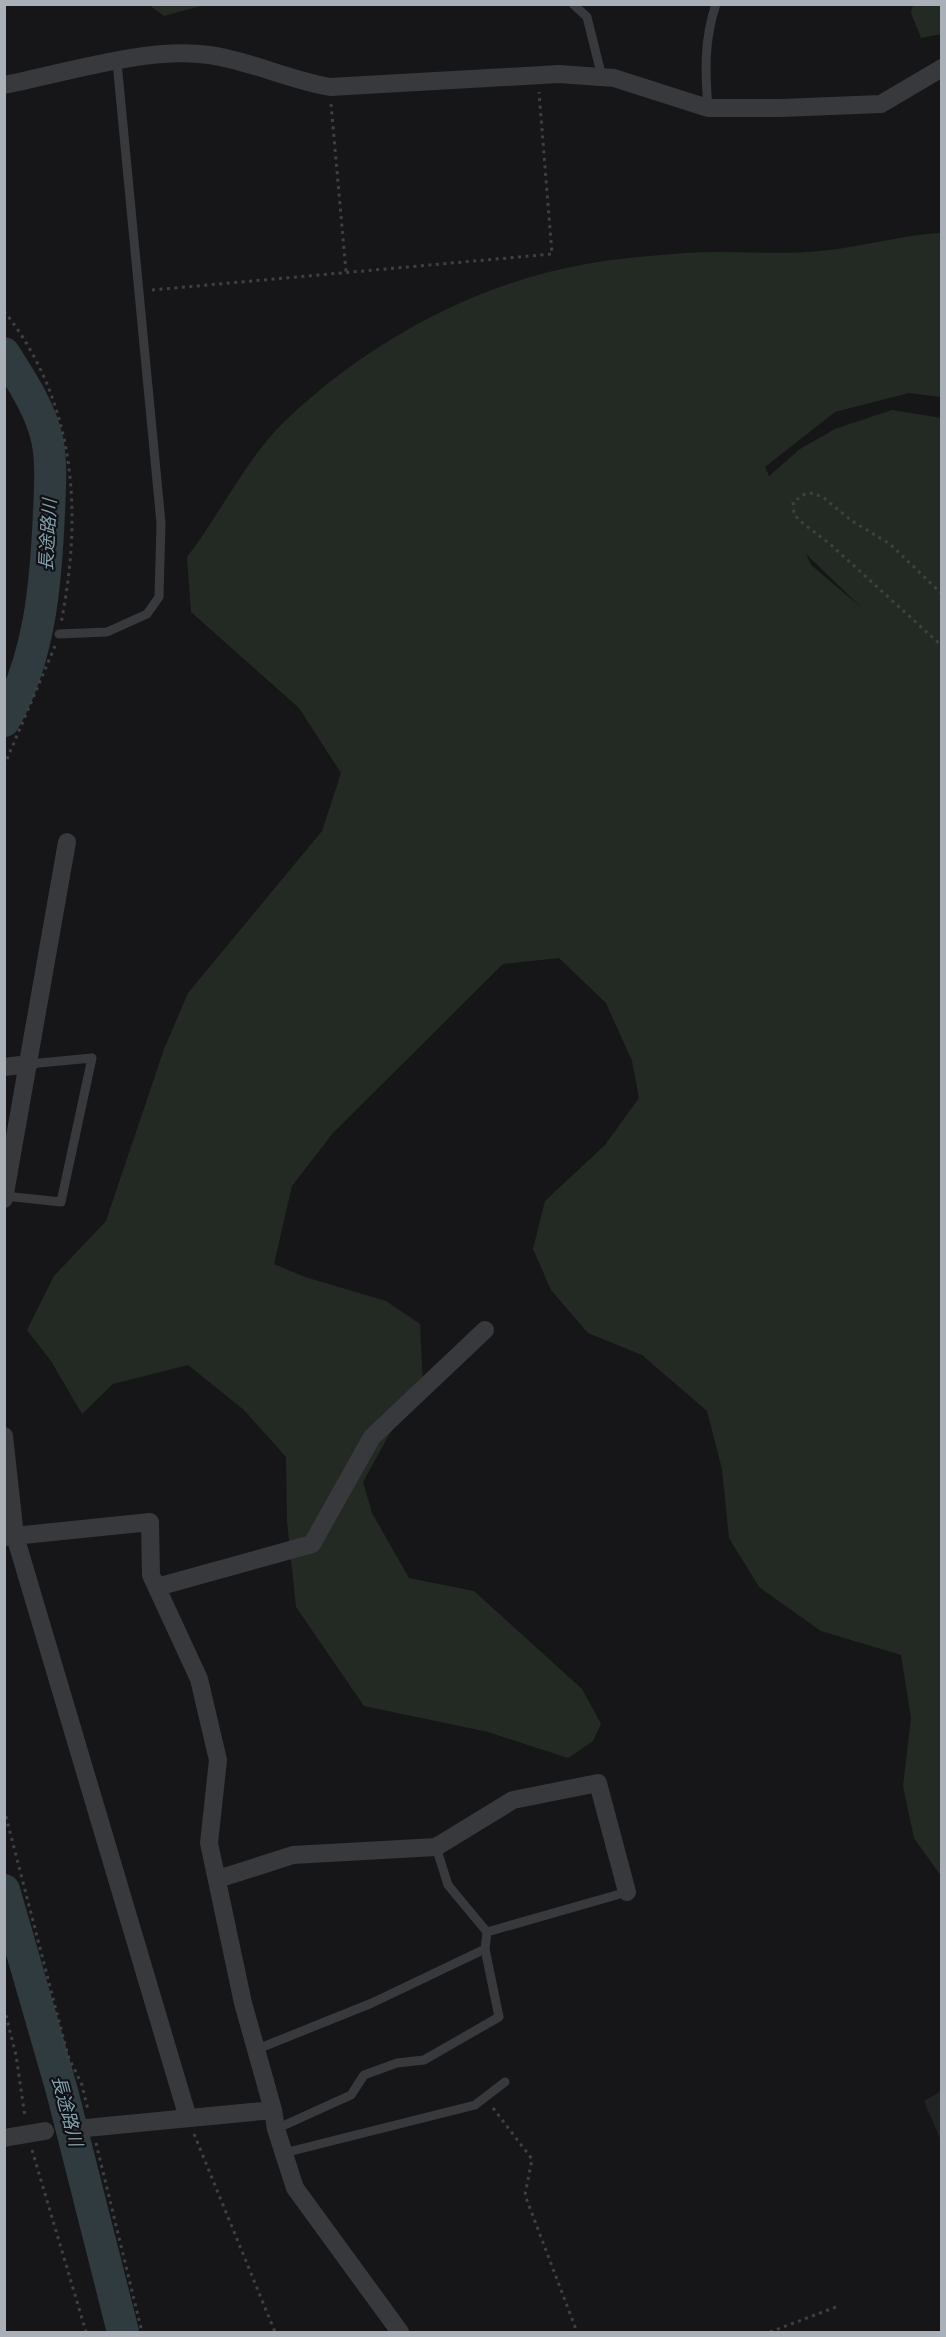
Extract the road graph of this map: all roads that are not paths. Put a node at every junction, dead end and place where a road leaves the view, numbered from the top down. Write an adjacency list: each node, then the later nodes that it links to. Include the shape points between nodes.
1 (573, 4): 5 (lane, via 587,18)
2 (716, 4): 7 (lane, via 704,60)
3 (117, 62): 5 (street, via 171,53 212,55 330,87 538,75); 6 (street); 8 (lane, via 161,523 159,597 147,614 107,632)
4 (942, 68): 7 (street, via 881,104)
5 (602, 77): 7 (street)
6 (4, 85)
7 (708, 108)
8 (59, 634)
9 (67, 842): 10 (street)
10 (29, 1064): 11 (street); 12 (street); 12 (lane, via 92,1058 61,1202)
11 (4, 1067)
12 (5, 1198)
13 (485, 1330): 16 (street, via 372,1437 312,1544)
14 (4, 1436): 15 (street)
15 (10, 1537): 16 (street, via 150,1522 151,1575); 25 (street)
16 (157, 1587): 18 (street, via 199,1679 218,1760 209,1843)
17 (436, 1847): 18 (street, via 293,1855); 19 (street, via 513,1800 598,1783); 20 (lane, via 448,1885)
18 (218, 1879): 22 (street)
19 (627, 1892): 20 (lane)
20 (487, 1932): 21 (lane)
21 (485, 1949): 22 (lane, via 372,2003); 27 (lane, via 499,2017 424,2060 397,2063 364,2075 351,2096)
22 (255, 2050): 24 (street)
23 (505, 2082): 30 (lane, via 475,2104)
24 (273, 2110): 25 (street); 27 (street)
25 (188, 2118): 26 (street)
26 (89, 2127)
27 (276, 2128): 30 (street)
28 (36, 2133): 29 (street)
29 (4, 2138)
30 (284, 2153): 31 (street, via 296,2188)
31 (400, 2332)

